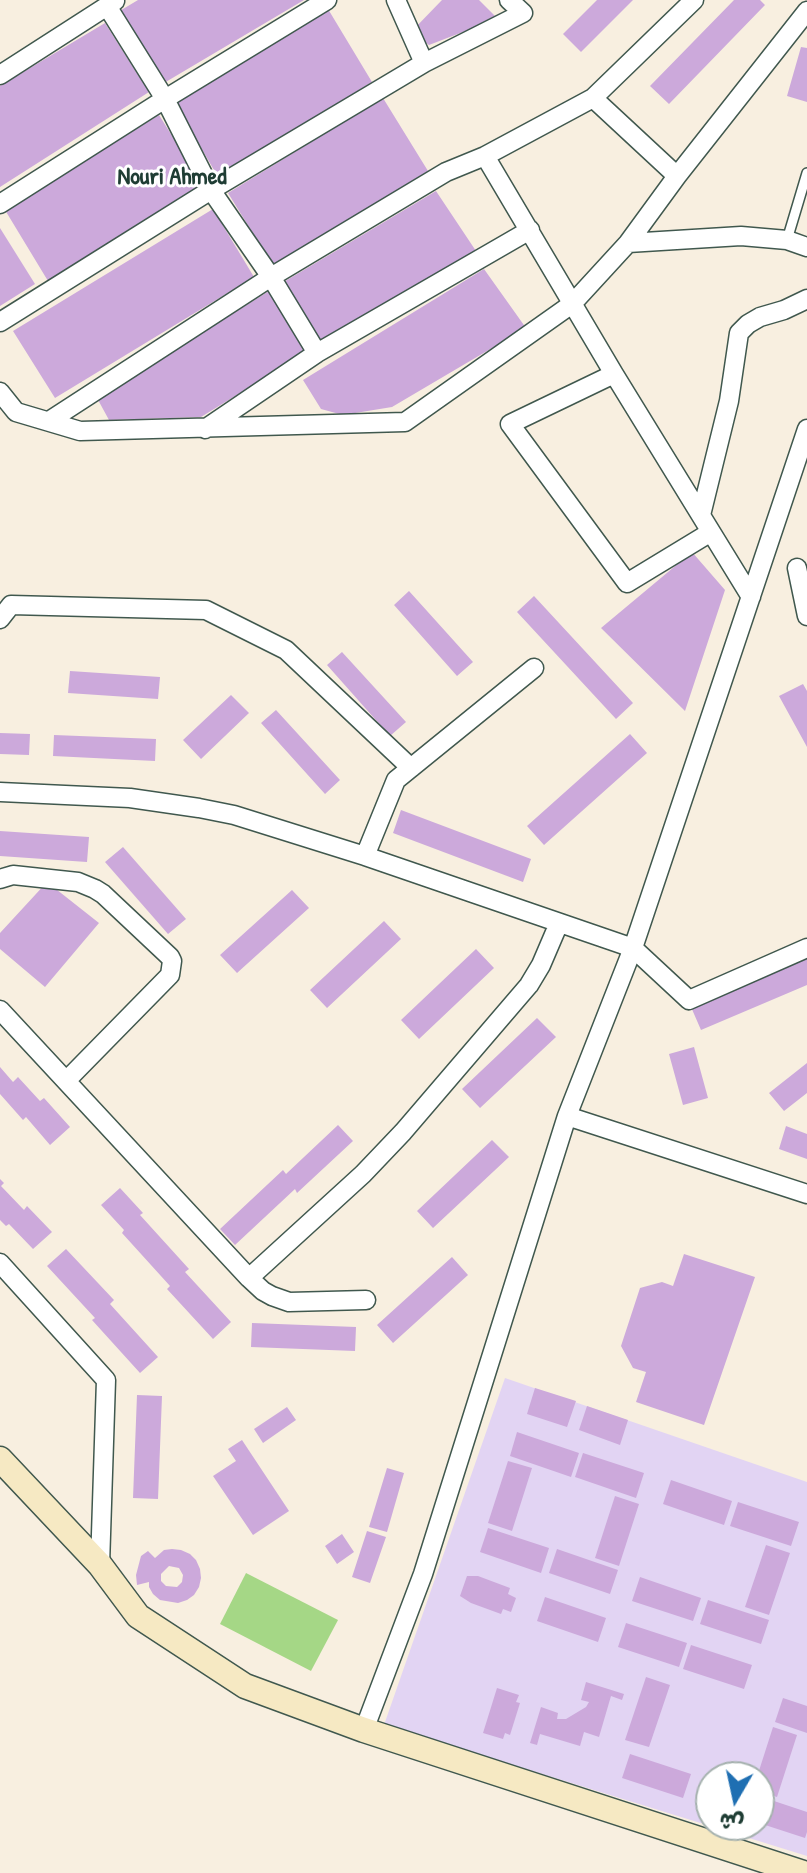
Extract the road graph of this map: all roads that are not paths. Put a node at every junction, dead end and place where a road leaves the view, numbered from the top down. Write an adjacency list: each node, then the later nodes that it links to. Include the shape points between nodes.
1 (327, 0): 10 (street)
2 (396, 0): 7 (street)
3 (694, 0): 9 (street)
4 (112, 3): 8 (street); 10 (street)
5 (523, 4): 7 (street)
6 (807, 11): 13 (street)
7 (424, 63): 14 (street)
8 (0, 75)
9 (593, 98): 11 (street); 13 (street)
10 (165, 99): 14 (street); 15 (street)
11 (485, 156): 16 (street); 20 (street, via 446,172)
12 (807, 173): 17 (lane)
13 (677, 176): 18 (street)
14 (211, 190): 20 (street); 23 (street)
15 (0, 204)
16 (530, 230): 22 (street); 24 (street)
17 (787, 240): 18 (street, via 741,236); 19 (street)
18 (628, 243): 22 (street)
19 (807, 247)
20 (271, 277): 24 (street); 27 (street)
21 (807, 299): 30 (street, via 760,317 739,333 729,401)
22 (572, 304): 25 (street); 28 (street, via 405,422)
23 (0, 322)
24 (317, 353): 28 (street)
25 (614, 374): 30 (street); 31 (street, via 510,424 627,583)
26 (0, 392): 27 (street, via 16,412)
27 (49, 421): 28 (street, via 80,431)
28 (205, 429)
29 (807, 429): 32 (street)
30 (701, 515): 31 (street)
31 (711, 532): 34 (street)
32 (768, 547): 33 (street); 34 (street)
33 (802, 571): 35 (street)
34 (751, 597): 43 (street)
35 (807, 616)
36 (0, 619): 38 (street, via 11,605 206,610 286,650)
37 (534, 668): 38 (street)
38 (411, 768): 40 (street, via 396,780)
39 (0, 792): 40 (street, via 130,798 199,808)
40 (365, 856): 42 (street)
41 (0, 879): 46 (street, via 27,876 95,889 172,961 170,975)
42 (559, 923): 43 (street); 50 (street, via 529,985 403,1132)
43 (633, 948): 44 (street, via 689,1000); 47 (street)
44 (807, 948)
45 (0, 1010): 46 (street)
46 (66, 1081): 50 (street)
47 (567, 1116): 48 (street); 54 (street, via 423,1574)
48 (807, 1194)
49 (0, 1263): 53 (street, via 106,1380)
50 (249, 1278): 51 (street, via 289,1302)
51 (366, 1300)
52 (0, 1459): 53 (main road)
53 (100, 1565): 54 (main road, via 138,1616 245,1686)
54 (364, 1730): 55 (main road)
55 (803, 1873)

